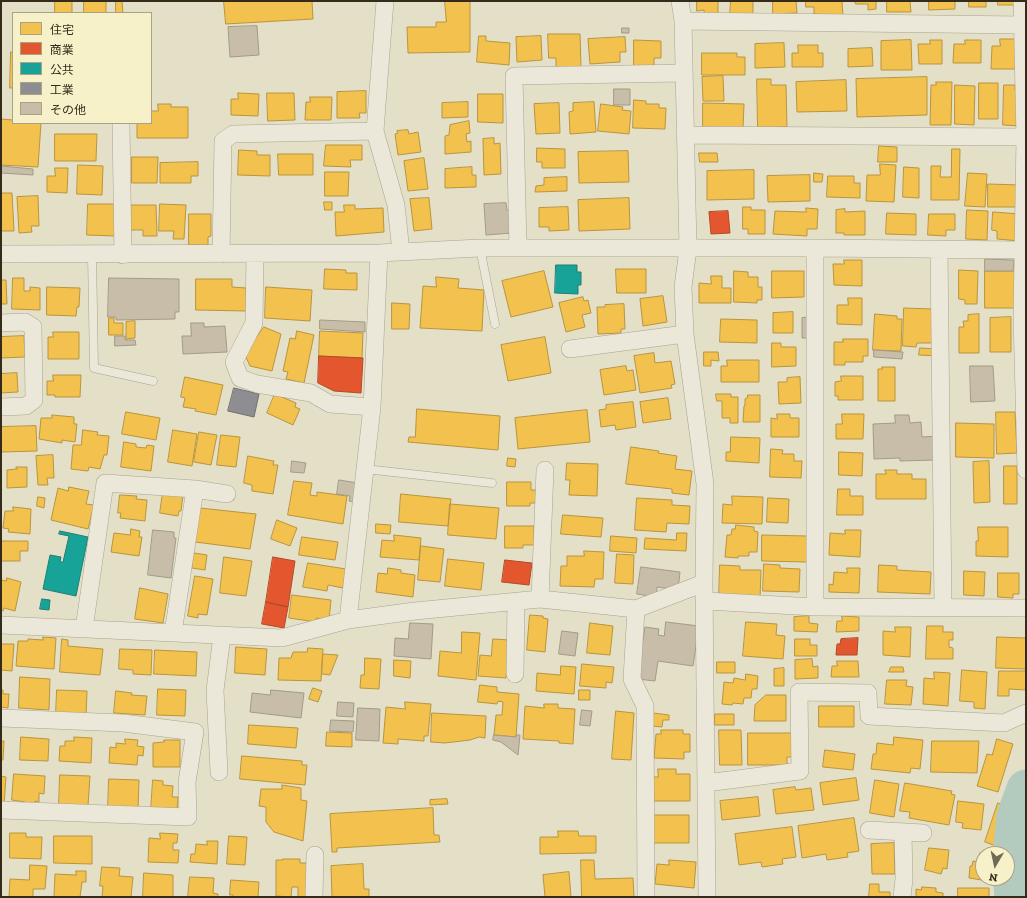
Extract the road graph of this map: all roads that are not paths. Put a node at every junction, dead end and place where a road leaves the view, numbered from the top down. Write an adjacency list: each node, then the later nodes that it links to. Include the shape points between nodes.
1 (385, 1): 7 (street)
2 (680, 1): 4 (street)
3 (1023, 11): 4 (street); 9 (street)
4 (683, 21): 5 (street)
5 (683, 73): 8 (street); 11 (street, via 514,76)
6 (120, 124): 21 (street)
7 (375, 131): 15 (street, via 396,205); 18 (street, via 233,134 223,141)
8 (685, 135): 9 (street); 12 (street)
9 (1025, 137): 22 (street)
10 (480, 248): 11 (street); 15 (street); 25 (lane)
11 (518, 248): 12 (street)
12 (688, 248): 13 (street); 26 (street, via 683,287)
13 (815, 248): 14 (street); 41 (street)
14 (939, 250): 22 (street); 42 (street)
15 (401, 252): 16 (street)
16 (379, 253): 19 (street); 30 (street)
17 (1, 254): 20 (street)
18 (221, 254): 19 (street); 21 (street)
19 (255, 254): 30 (street, via 254,323 234,362 240,378 257,384 311,392 330,404)
20 (92, 255): 21 (street); 28 (lane, via 94,368)
21 (124, 255)
22 (1024, 258): 23 (street)
23 (1024, 317): 33 (street)
24 (1, 323): 29 (street, via 25,322 33,327 34,400 26,406)
25 (495, 324)
26 (685, 334): 27 (street); 37 (street, via 706,484)
27 (570, 350)
28 (152, 381)
29 (1, 407)
30 (372, 407): 31 (street)
31 (365, 469): 34 (lane); 45 (street)
32 (545, 470): 38 (street)
33 (1026, 470)
34 (492, 484)
35 (194, 489): 36 (street); 47 (street, via 105,483); 48 (street)
36 (227, 494)
37 (704, 583): 39 (street); 44 (street)
38 (540, 599): 40 (street); 44 (street)
39 (705, 601): 41 (street); 54 (street)
40 (516, 602): 45 (street); 50 (street)
41 (815, 607): 42 (street)
42 (943, 607): 43 (street)
43 (1026, 608)
44 (636, 609): 61 (street, via 632,679 646,706)
45 (348, 620): 49 (street, via 282,638)
46 (1, 626): 47 (street)
47 (84, 629): 48 (street)
48 (173, 633): 49 (street)
49 (222, 636): 53 (street, via 214,690)
50 (515, 674)
51 (1026, 713): 54 (street, via 1004,723 869,716 868,693 799,692 800,771)
52 (1, 718): 55 (street, via 123,723 195,732 187,782 188,817)
53 (219, 772)
54 (706, 783): 62 (street)
55 (1, 810)
56 (869, 830): 57 (street)
57 (903, 833): 58 (street); 63 (street)
58 (923, 833)
59 (315, 855): 60 (street)
60 (314, 897)
61 (646, 897)
62 (707, 897)
63 (902, 897)

